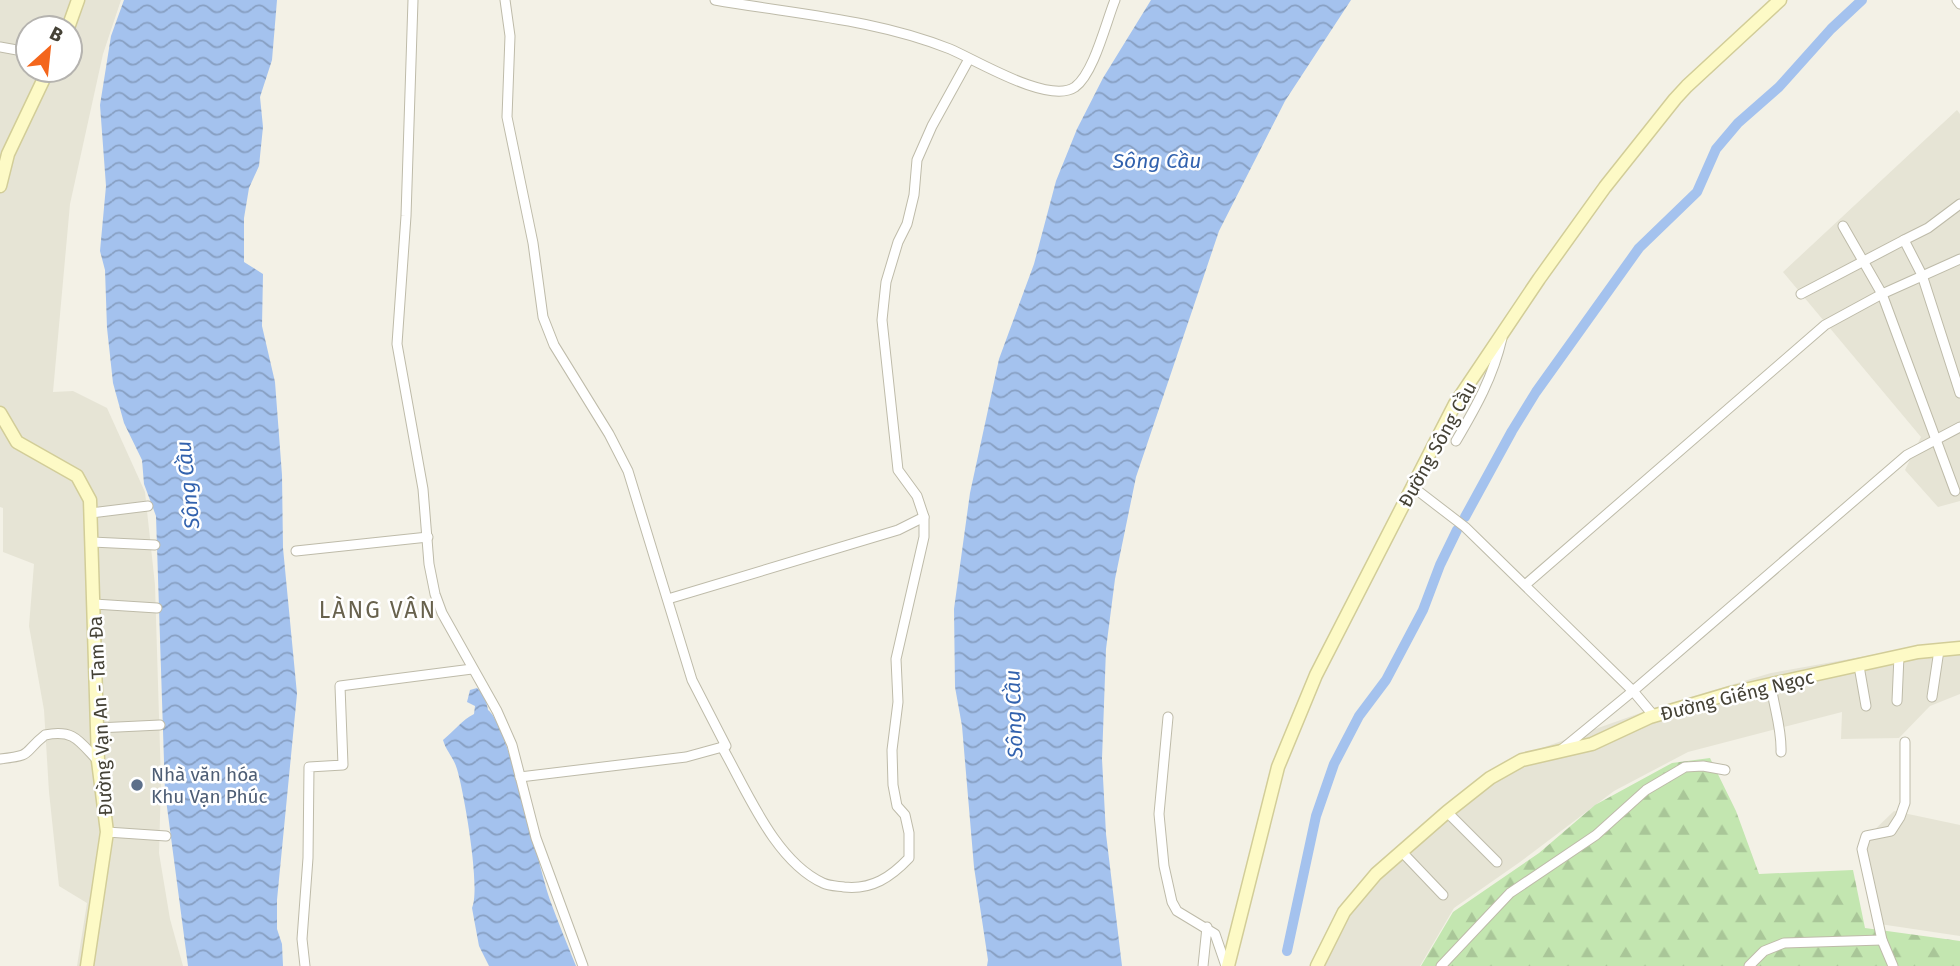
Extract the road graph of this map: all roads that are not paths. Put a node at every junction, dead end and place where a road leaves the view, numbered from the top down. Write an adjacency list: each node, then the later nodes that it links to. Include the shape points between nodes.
1 (413, 0): 29 (street, via 397,344)
2 (505, 0): 34 (street, via 510,36 507,117 543,317 554,345 628,471)
3 (715, 0): 6 (street, via 888,29)
4 (1115, 0): 6 (street, via 1087,72 1074,87 1058,92 998,74)
5 (1780, 0): 18 (main road, Đường Sông Cầu, via 1687,86 1605,187)
6 (969, 59): 28 (street, via 917,160 914,195 886,282 882,320 898,470 917,496)
7 (41, 84): 8 (main road, via 8,154)
8 (0, 186)
9 (1960, 204): 11 (street)
10 (1843, 226): 13 (street)
11 (1904, 240): 13 (street); 15 (street)
12 (1958, 260): 14 (street); 15 (street)
13 (1863, 262): 16 (street); 17 (street)
14 (1960, 271)
15 (1922, 275): 17 (street); 19 (street)
16 (1801, 294)
17 (1882, 294): 23 (street); 33 (street, via 1825,325)
18 (1504, 330): 22 (street, via 1481,399); 24 (main road, Đường Sông Cầu, via 1455,404)
19 (1960, 393)
20 (0, 413): 27 (main road, Đường Vạn An - Tam Đa, via 17,442 77,476 90,500)
21 (1960, 427): 23 (street)
22 (1456, 440)
23 (1935, 440): 25 (street); 43 (street, via 1907,455)
24 (1413, 486): 33 (street, via 1465,527); 71 (main road, Đường Sông Cầu, via 1316,675 1278,767)
25 (1955, 491)
26 (148, 506): 27 (street)
27 (91, 513): 30 (main road, Đường Vạn An - Tam Đa)
28 (924, 517): 34 (street, via 898,530); 52 (street, via 924,537 896,659 893,785 909,833 909,858 892,876 869,886 825,885 786,853 765,825)
29 (428, 537): 32 (street); 41 (street, via 435,594)
30 (92, 542): 31 (street); 35 (main road, Đường Vạn An - Tam Đa)
31 (155, 545)
32 (296, 551)
33 (1525, 585): 43 (street)
34 (668, 599): 52 (street, via 692,680 726,746)
35 (94, 604): 36 (street); 50 (main road, Đường Vạn An - Tam Đa)
36 (157, 608)
37 (1960, 648): 38 (main road, Đường Giếng Ngọc)
38 (1940, 650): 39 (main road, Đường Giếng Ngọc); 44 (street)
39 (1899, 656): 40 (main road, Đường Giếng Ngọc); 45 (street)
40 (1859, 666): 42 (main road, Đường Giếng Ngọc); 46 (street)
41 (472, 669): 58 (street, via 502,722); 68 (street, via 340,686 343,765 309,767 302,939)
42 (1771, 685): 47 (main road, Đường Giếng Ngọc); 54 (street)
43 (1633, 691): 47 (street); 53 (street)
44 (1932, 697)
45 (1897, 701)
46 (1866, 706)
47 (1654, 716): 53 (main road, Đường Giếng Ngọc, via 1592,744)
48 (1168, 717): 65 (street, via 1159,814 1164,866 1173,907)
49 (160, 725): 50 (street)
50 (97, 728): 56 (main road, Đường Vạn An - Tam Đa)
51 (1905, 742): 66 (street, via 1903,808 1891,831 1866,836 1862,849)
52 (722, 747): 58 (street, via 686,757)
53 (1559, 751): 59 (main road, Đường Giếng Ngọc, via 1522,760)
54 (1781, 752)
55 (0, 759): 56 (street, via 22,757 45,735 66,733 75,736)
56 (98, 761): 60 (main road, Đường Vạn An - Tam Đa)
57 (1726, 770): 73 (street, via 1685,767 1646,790 1596,835 1510,893)
58 (520, 776): 69 (street, via 540,849)
59 (1447, 812): 62 (main road, Đường Giếng Ngọc); 63 (street)
60 (107, 832): 61 (street); 67 (main road, Đường Vạn An - Tam Đa)
61 (166, 836)
62 (1402, 852): 64 (street); 72 (main road, Đường Giếng Ngọc, via 1344,912)
63 (1496, 862)
64 (1443, 895)
65 (1207, 927): 70 (street); 71 (street, via 1215,934)
66 (1882, 940): 74 (street, via 1784,943 1764,951); 75 (street)
67 (87, 966)
68 (305, 966)
69 (583, 966)
70 (1203, 966)
71 (1227, 966)
72 (1317, 966)
73 (1441, 966)
74 (1749, 966)
75 (1892, 966)

